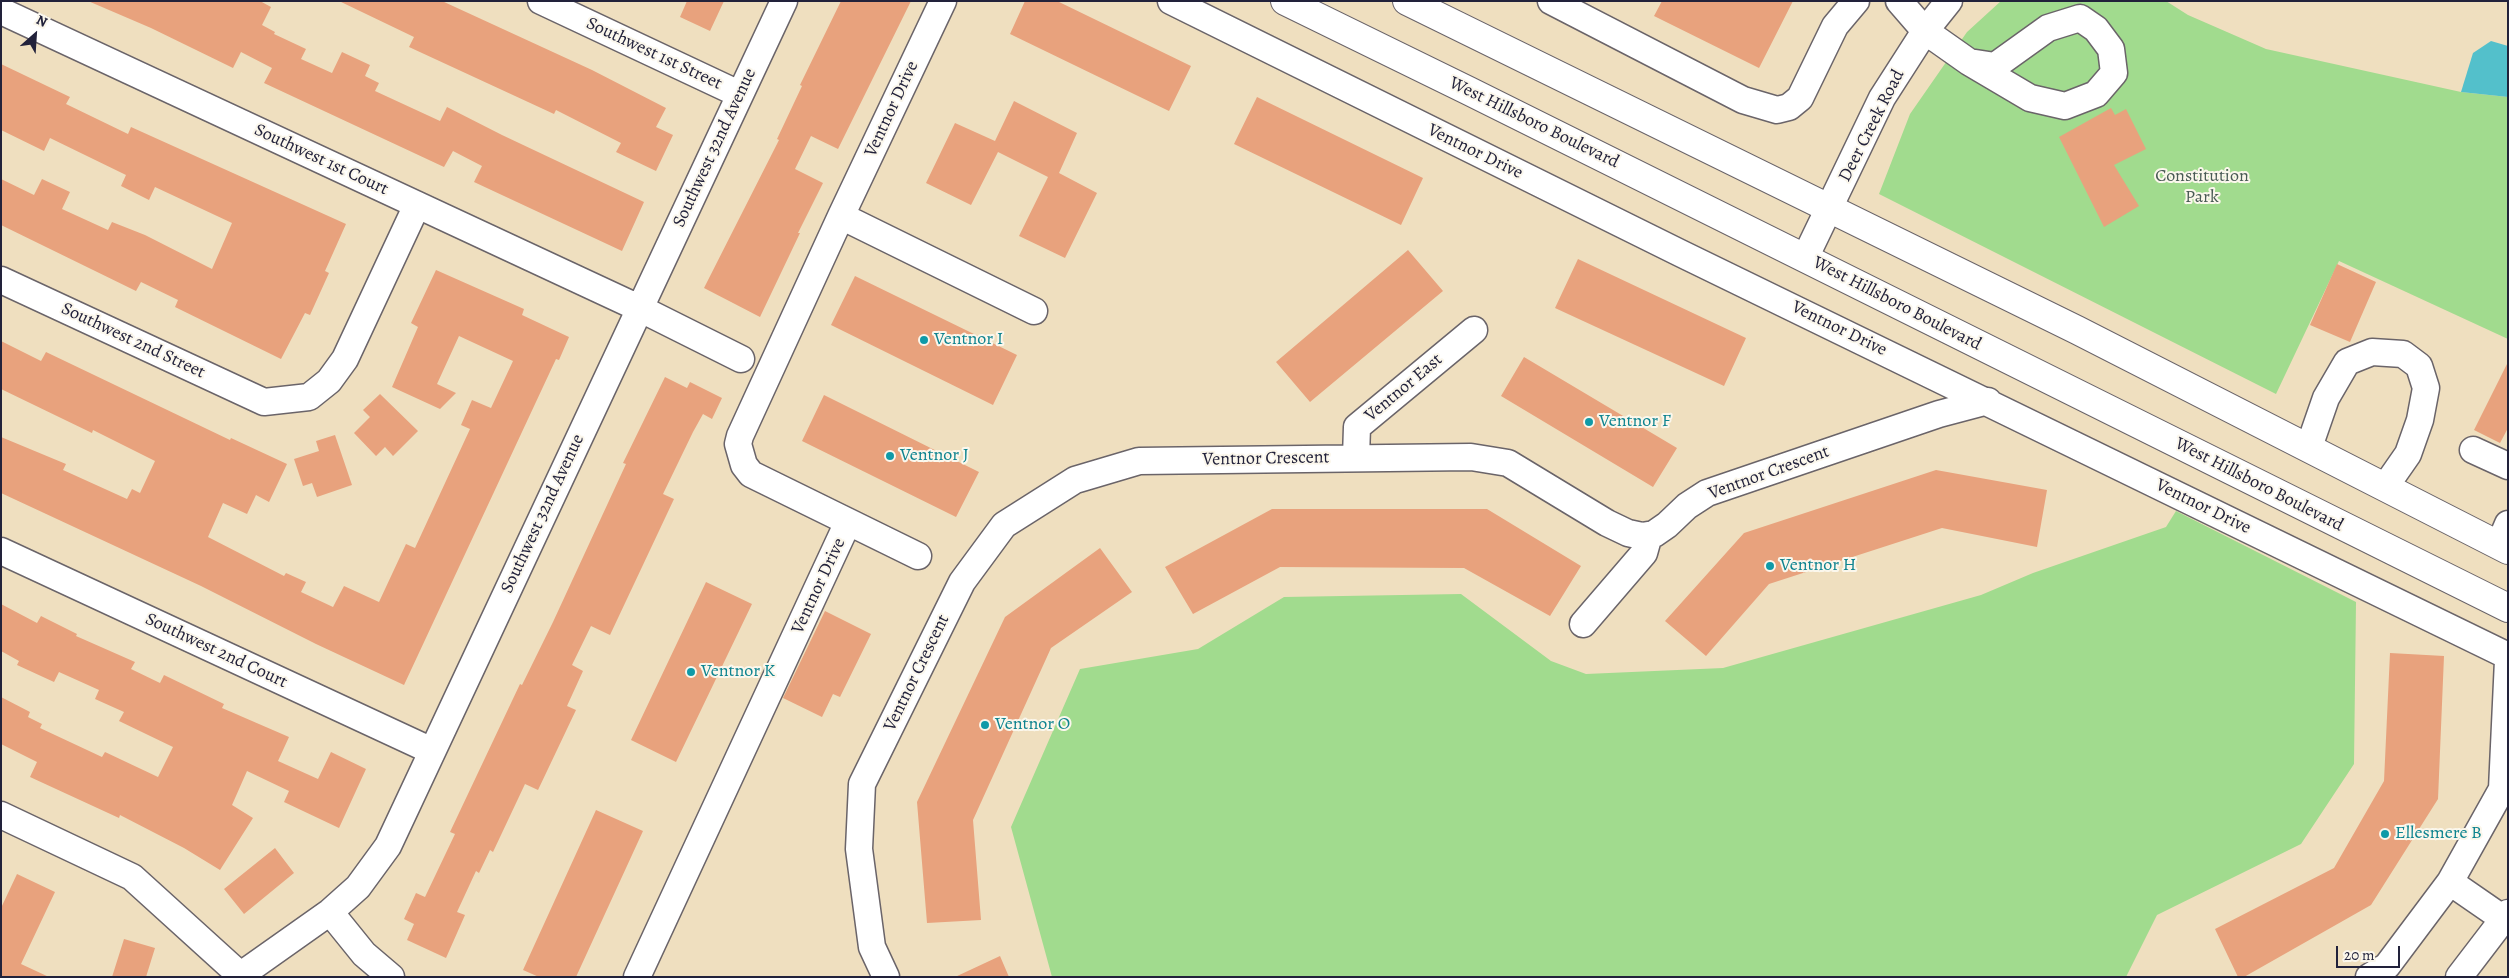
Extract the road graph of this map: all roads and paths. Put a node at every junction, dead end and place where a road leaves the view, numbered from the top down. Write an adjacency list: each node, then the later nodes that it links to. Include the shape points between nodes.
1 (541, 1): 15 (street, Southwest 1st Street)
2 (784, 1): 15 (street, Southwest 32nd Avenue)
3 (943, 1): 18 (street, Ventnor Drive)
4 (1171, 1): 25 (street, Ventnor Drive, via 1680,253)
5 (1285, 1): 19 (main road, West Hillsboro Boulevard)
6 (1407, 1): 17 (main road)
7 (1551, 1): 12 (street)
8 (1856, 1): 12 (street, via 1835,26 1800,98 1789,107 1777,110 1743,100)
9 (1898, 1): 13 (street)
10 (1949, 1): 13 (street, Deer Creek Road)
11 (1, 11): 16 (street, Southwest 1st Court)
12 (1595, 11)
13 (1925, 31): 14 (street); 17 (street, Deer Creek Road, via 1882,98)
14 (1969, 62): 14 (street, via 1995,66 2048,28 2080,18 2096,29 2111,49 2114,73 2096,94 2065,106 2030,98)
15 (740, 94): 21 (street, Southwest 32nd Avenue)
16 (417, 205): 20 (street, Southwest 2nd Street, via 346,359 309,398 264,402); 21 (street, Southwest 1st Court)
17 (1830, 209): 19 (street, Deer Creek Road); 26 (main road)
18 (841, 216): 22 (street); 31 (street, Ventnor Drive, via 738,444 744,465 751,474)
19 (1805, 258): 36 (main road, West Hillsboro Boulevard)
20 (1, 280)
21 (641, 308): 24 (street, Southwest 1st Court); 40 (street, Southwest 32nd Avenue)
22 (1034, 311)
23 (1474, 330): 28 (street, Ventnor East, via 1357,427)
24 (741, 359)
25 (1988, 401): 32 (street, Ventnor Crescent, via 1939,414 1708,493); 38 (street, Ventnor Drive)
26 (2309, 447): 30 (main road); 30 (street, via 2326,398 2347,362 2372,352 2403,354 2419,366 2426,388 2420,420 2408,454)
27 (2473, 450): 29 (street)
28 (1356, 457): 32 (street, Ventnor Crescent, via 1471,457 1508,464 1608,523 1628,533); 48 (street, Ventnor Crescent, via 1139,461 1075,480 1004,525 962,582 862,784 859,849 872,947)
29 (2508, 466)
30 (2386, 487): 33 (main road)
31 (848, 522): 35 (street); 47 (street, Ventnor Drive)
32 (1649, 535): 37 (street, via 1644,553)
33 (2505, 540)
34 (1, 550): 40 (street, Southwest 2nd Court)
35 (918, 556)
36 (2508, 608)
37 (1582, 624)
38 (2508, 656)
39 (2508, 660): 42 (street, via 2502,789)
40 (432, 750): 43 (street, Southwest 32nd Avenue, via 388,846 358,887)
41 (1, 815): 45 (street, via 132,877)
42 (2450, 882): 44 (street); 49 (street, via 2387,966)
43 (330, 912): 45 (street, Southwest 32nd Avenue); 46 (street, via 364,954)
44 (2507, 918): 50 (street)
45 (239, 976)
46 (391, 977)
47 (637, 977)
48 (886, 977)
49 (2369, 977)
50 (2459, 977)

